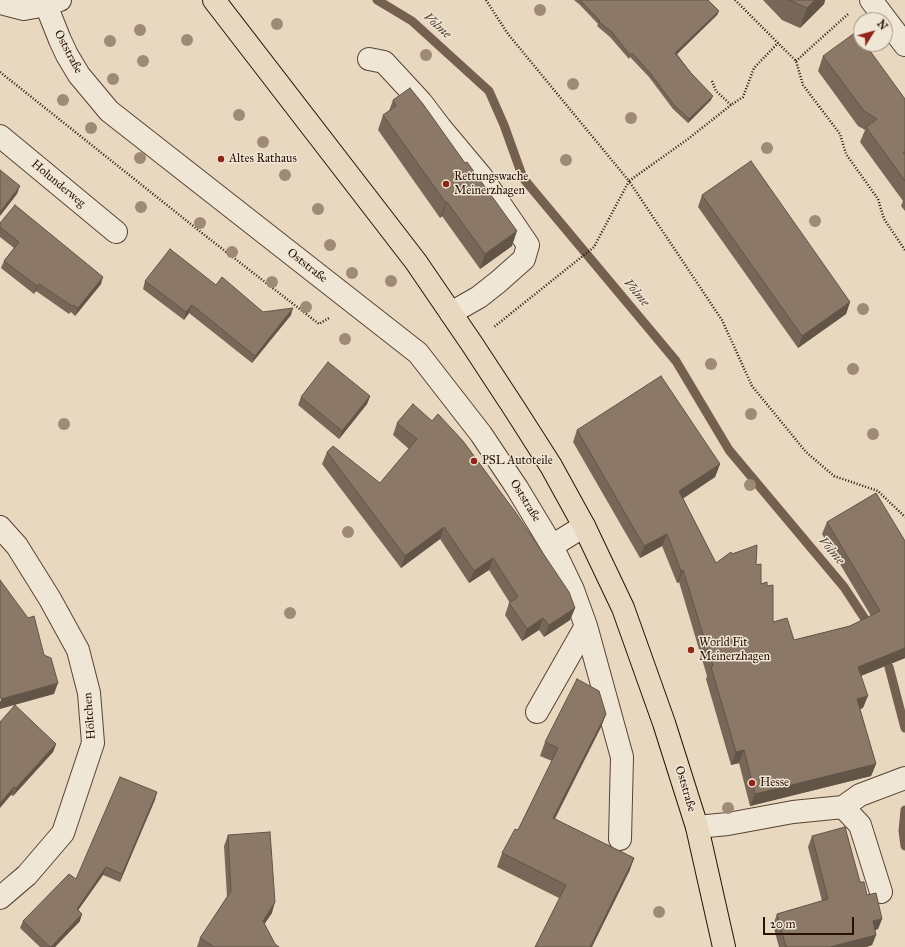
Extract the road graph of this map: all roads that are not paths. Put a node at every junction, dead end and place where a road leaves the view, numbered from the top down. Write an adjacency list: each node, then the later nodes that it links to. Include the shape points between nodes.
1 (214, 0): 9 (main road, Oststraße, via 411,255)
2 (871, 0): 5 (street)
3 (53, 2): 4 (street, Oststraße, via 24,9); 12 (street, Oststraße, via 60,40 67,55 109,111 418,354 481,434)
4 (0, 3)
5 (905, 45)
6 (369, 59): 9 (street, via 384,62 421,102 481,176 528,245 524,259 504,277 479,297)
7 (0, 136): 8 (street, Holunderweg)
8 (116, 232)
9 (451, 313): 10 (main road, Oststraße, via 551,466)
10 (584, 526): 12 (street); 17 (main road, Oststraße, via 623,608 664,723)
11 (0, 527): 20 (street, Höltchen, via 17,546 78,650 89,693 93,743 63,833 28,875)
12 (552, 546): 13 (street, Oststraße, via 573,590)
13 (586, 626): 14 (street); 18 (street, Oststraße, via 622,757)
14 (536, 712)
15 (902, 779): 16 (street, via 860,795)
16 (843, 807): 17 (street); 19 (street, via 860,825)
17 (697, 827): 21 (main road, Oststraße)
18 (620, 839)
19 (881, 892)
20 (0, 898)
21 (724, 947)

